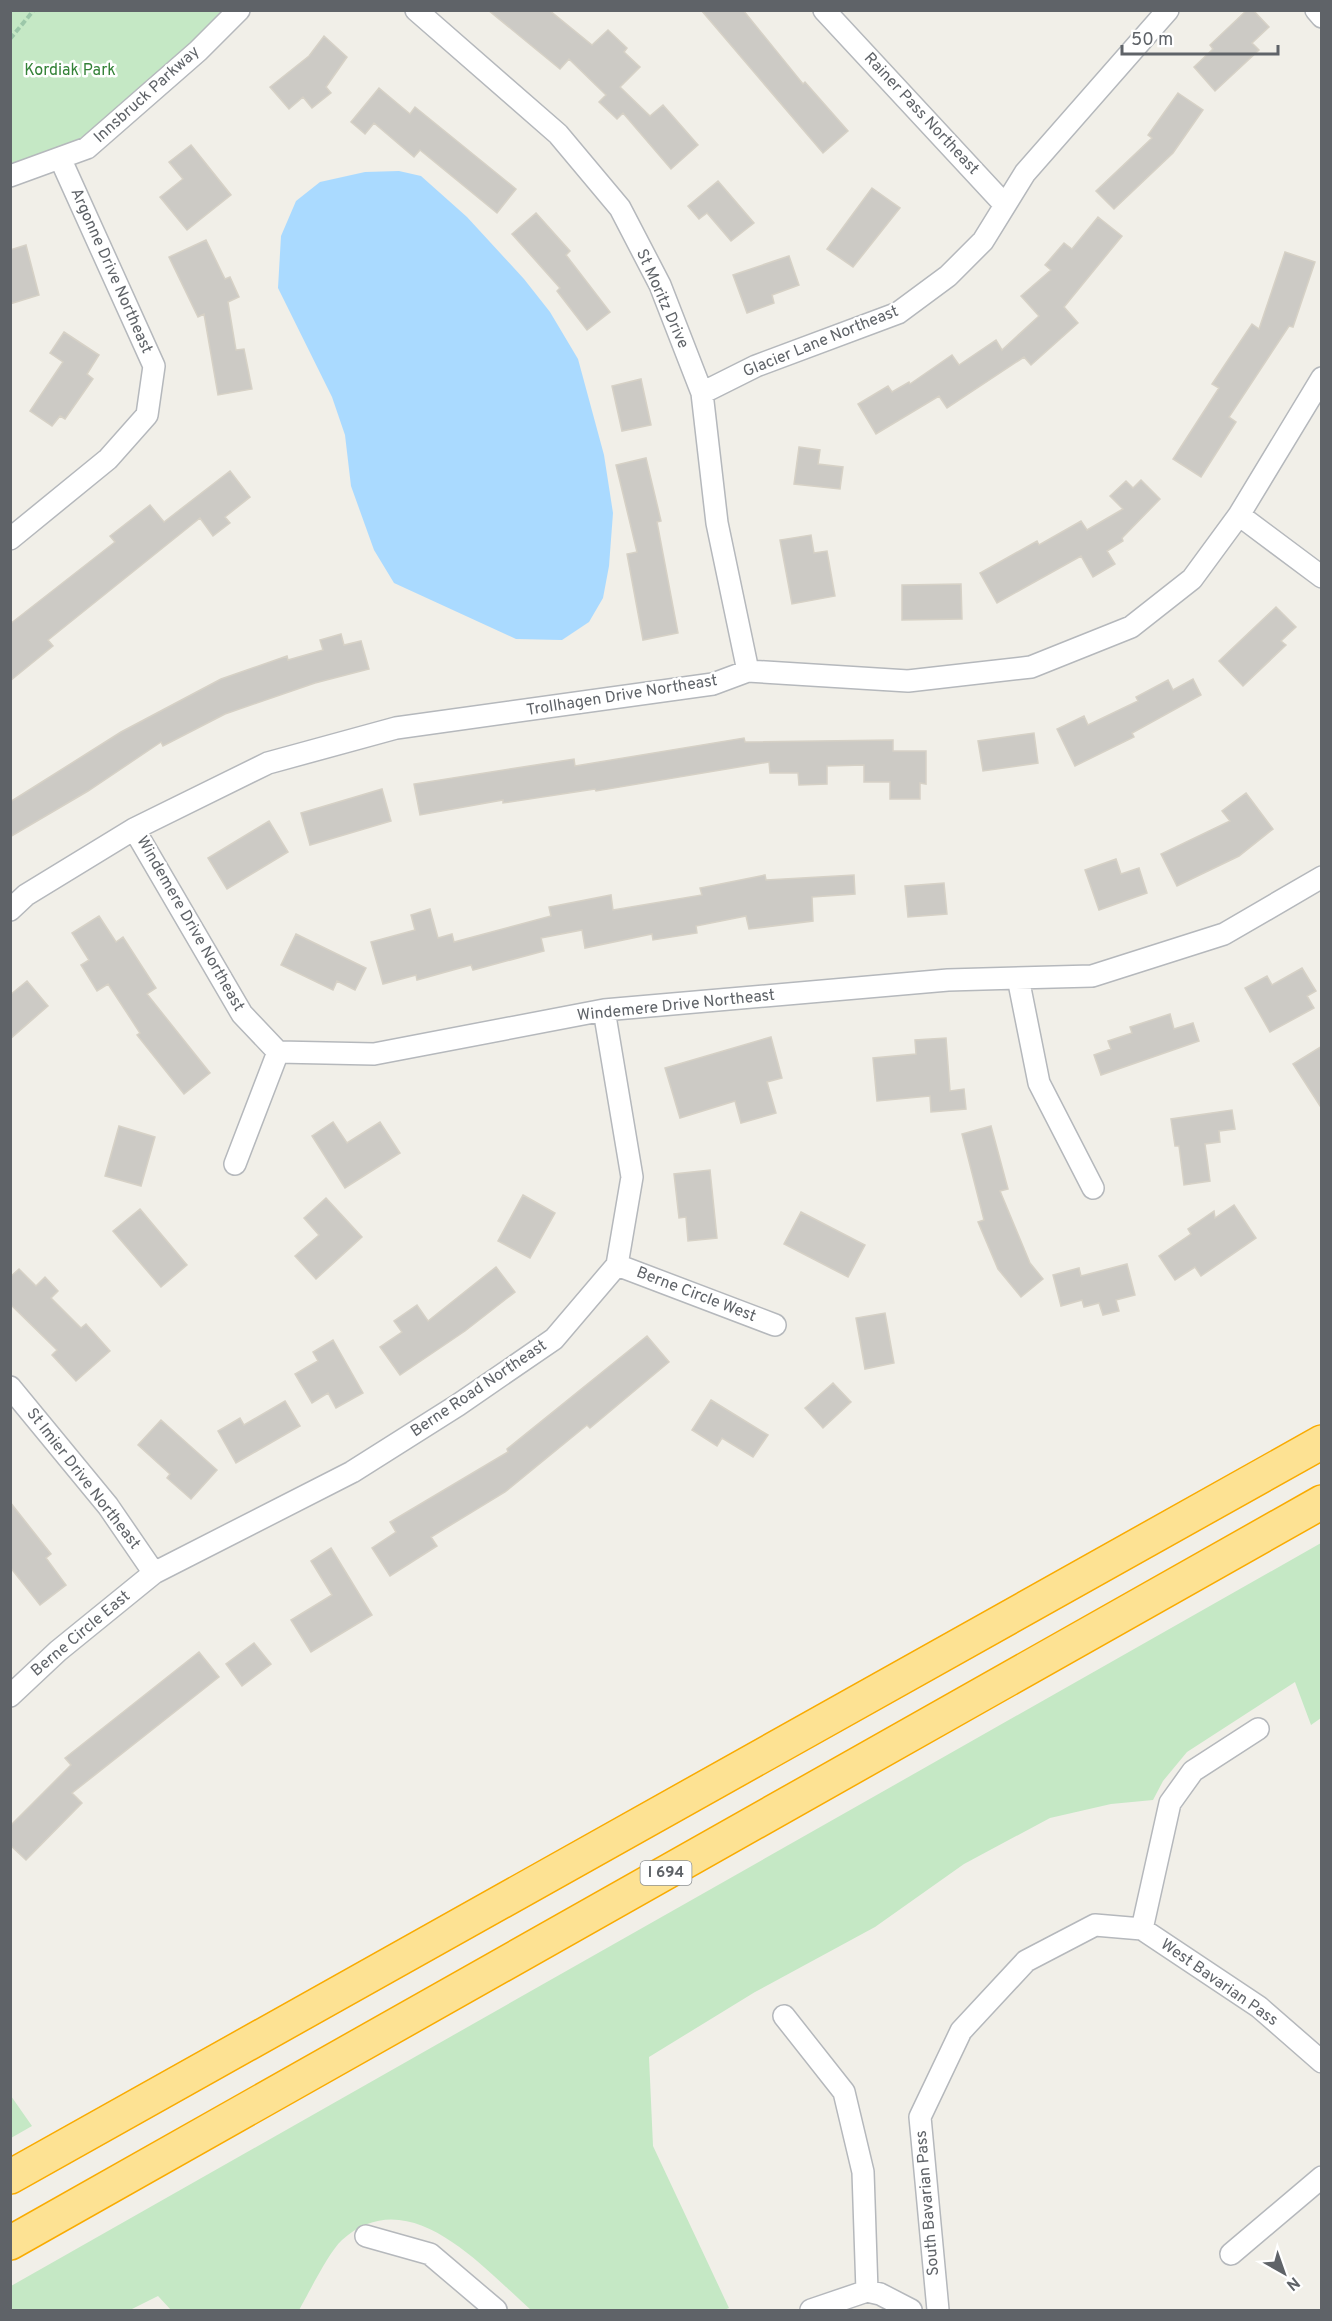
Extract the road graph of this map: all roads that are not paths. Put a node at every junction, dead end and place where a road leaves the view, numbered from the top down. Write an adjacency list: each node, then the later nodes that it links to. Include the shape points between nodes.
1 (239, 10): 7 (street, Innsbruck Parkway, via 87,148)
2 (416, 10): 11 (street, St Moritz Drive, via 558,134 620,208 660,285)
3 (1168, 10): 9 (street, Glacier Lane Northeast, via 1025,173)
4 (1316, 10): 6 (street)
5 (830, 17): 9 (street, Rainer Pass Northeast)
6 (1322, 17)
7 (60, 158): 8 (street, Innsbruck Parkway); 13 (street, Argonne Drive Northeast, via 154,366 147,415 108,459)
8 (10, 176)
9 (1005, 205): 11 (street, Glacier Lane Northeast, via 983,241 948,276 898,313 756,366)
10 (1322, 378): 12 (street, Trollhagen Drive Northeast)
11 (702, 393): 15 (street, St Moritz Drive, via 717,524)
12 (1239, 515): 14 (street); 15 (street, Trollhagen Drive Northeast, via 1192,579 1131,627 1031,667 908,681)
13 (10, 540)
14 (1322, 577)
15 (748, 671): 16 (street, Trollhagen Drive Northeast, via 713,684 396,728 268,763)
16 (134, 829): 18 (street, Trollhagen Drive Northeast, via 26,895); 21 (street, Windemere Drive Northeast, via 242,1014)
17 (1320, 881): 19 (street, Windemere Drive Northeast, via 1224,934 1092,976)
18 (10, 910)
19 (1018, 978): 20 (street, Windemere Drive Northeast, via 948,980); 23 (street, via 1039,1083)
20 (604, 1010): 21 (street, Windemere Drive Northeast, via 374,1054); 24 (street, via 632,1177)
21 (278, 1052): 22 (street)
22 (235, 1164)
23 (1093, 1188)
24 (617, 1265): 25 (street, Berne Circle West); 29 (street, Berne Road Northeast, via 554,1339 459,1405 352,1472)
25 (774, 1325)
26 (10, 1387): 29 (street, St Imier Drive Northeast, via 108,1506)
27 (1322, 1442): 35 (highway)
28 (1322, 1502): 38 (highway, I 694)
29 (154, 1573): 30 (street, Berne Circle East, via 58,1651)
30 (10, 1696)
31 (1258, 1729): 32 (street, via 1193,1771 1170,1803)
32 (1142, 1929): 34 (street, West Bavarian Pass, via 1259,2007); 44 (street, South Bavarian Pass, via 1095,1925 1026,1961 961,2031 920,2117)
33 (784, 2016): 40 (street, via 844,2092 863,2172)
34 (1322, 2062)
35 (10, 2177)
36 (1322, 2177): 39 (street)
37 (366, 2236): 41 (street, via 430,2254)
38 (10, 2243)
39 (1231, 2254)
40 (867, 2291): 42 (street); 43 (street)
41 (496, 2310)
42 (811, 2310)
43 (911, 2310)
44 (938, 2310)

